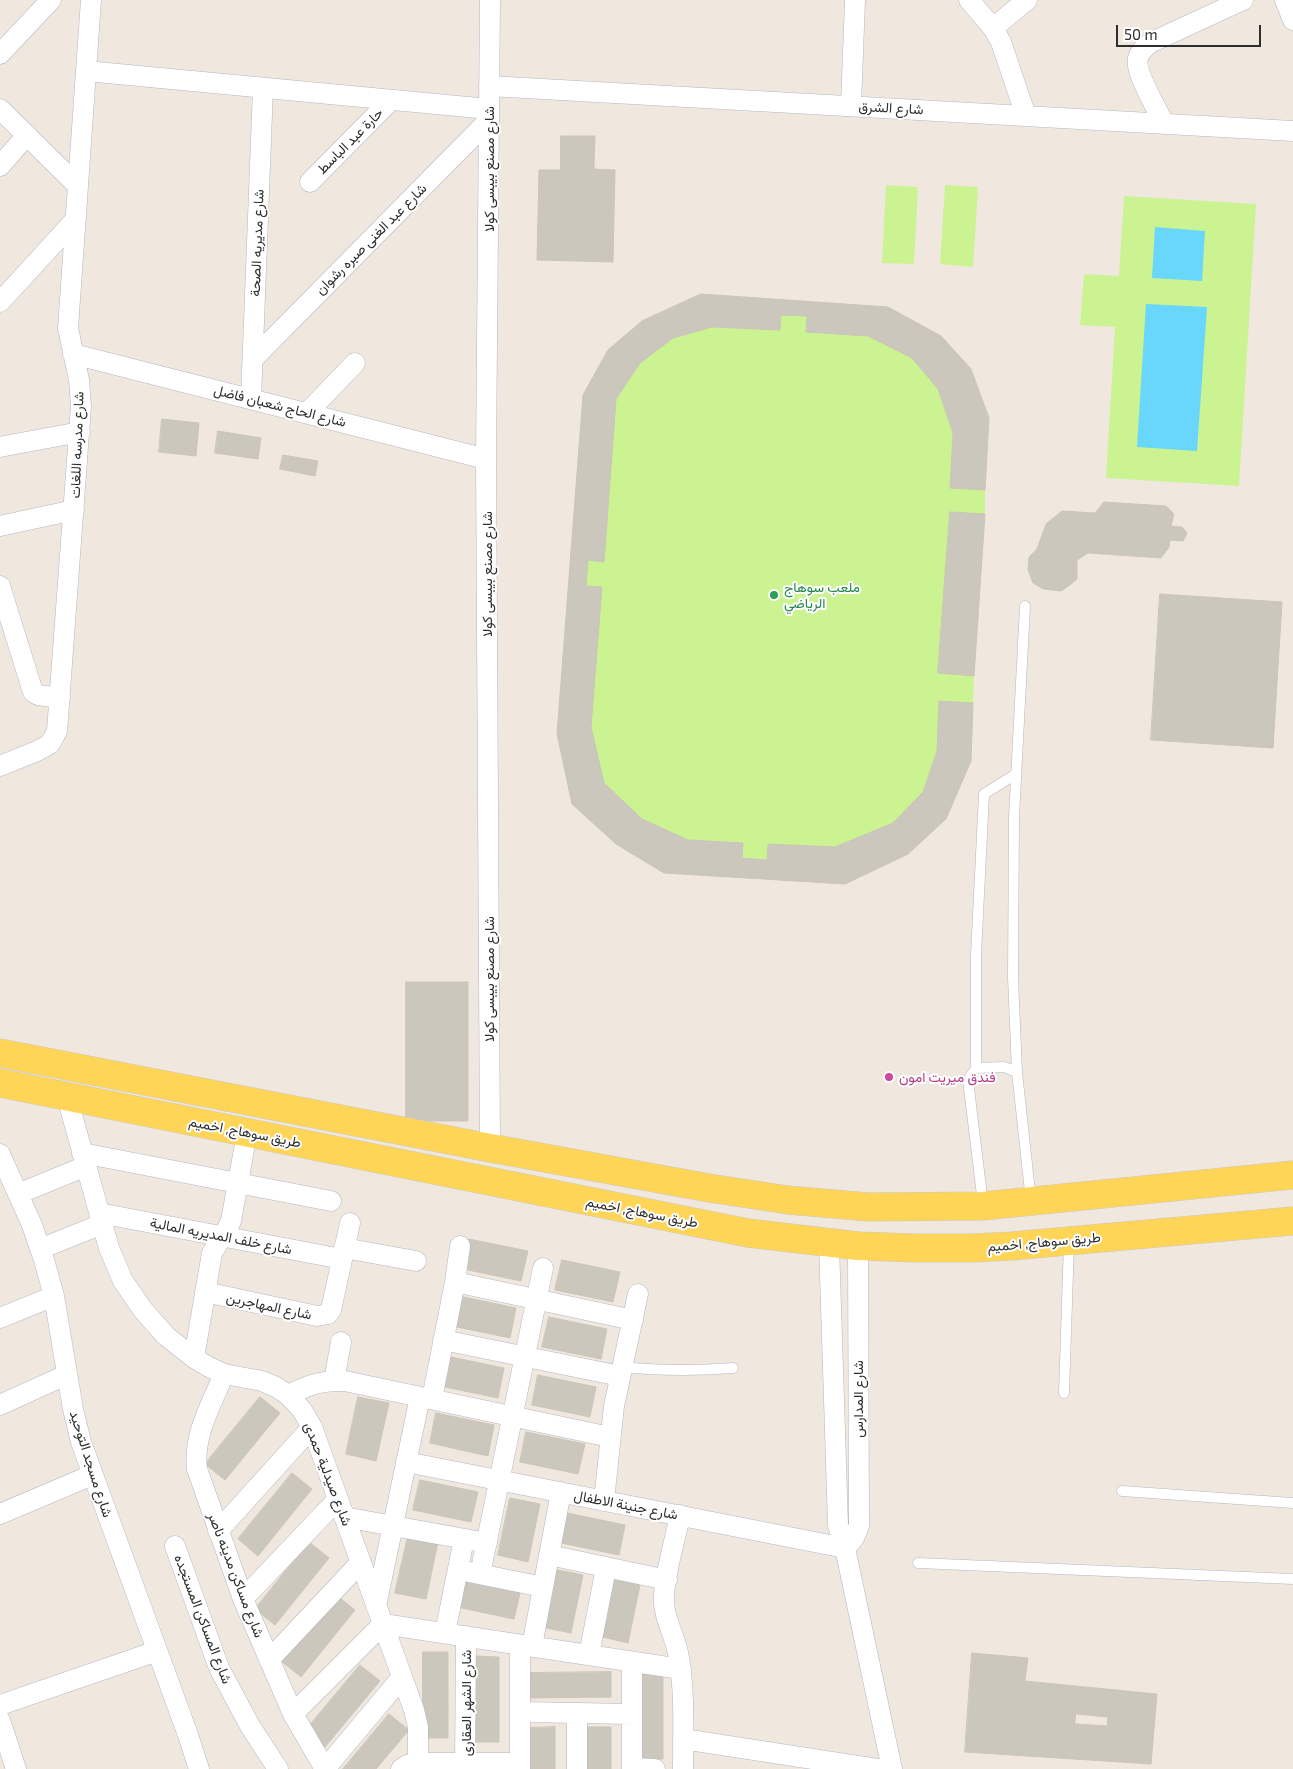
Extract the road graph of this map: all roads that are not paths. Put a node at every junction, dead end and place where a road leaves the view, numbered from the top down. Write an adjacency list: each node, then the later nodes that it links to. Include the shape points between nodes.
1 (51, 0): 11 (street)
2 (91, 0): 12 (street, شارع مدرسه اللغات)
3 (490, 0): 13 (street, شارع مصنع بيبسى كولا)
4 (855, 0): 16 (street)
5 (969, 0): 10 (street)
6 (1027, 0): 10 (street)
7 (1243, 0): 20 (street, via 1141,50 1137,60 1139,71)
8 (1285, 0): 9 (street)
9 (1293, 20)
10 (993, 28): 19 (street, via 1001,42)
11 (0, 54)
12 (86, 71): 14 (street); 25 (street, شارع مدرسه اللغات)
13 (489, 86): 16 (street, شارع الشرق); 18 (street, شارع مصنع بيبسى كولا)
14 (263, 88): 15 (street); 29 (street, شارع مديريه الصحة)
15 (391, 100): 18 (street); 24 (street, حارة عبد الباسط)
16 (851, 106): 19 (street, شارع الشرق)
17 (0, 109): 22 (street)
18 (489, 114): 29 (street, شارع عبد الغنى صبره رشوان); 35 (street, شارع مصنع بيبسى كولا)
19 (1026, 116): 20 (street, شارع الشرق)
20 (1164, 124): 21 (street, شارع الشرق)
21 (1293, 131)
22 (27, 135): 23 (street); 25 (street)
23 (0, 166)
24 (310, 182)
25 (78, 186): 26 (street, شارع مدرسه اللغات)
26 (76, 219): 27 (street); 28 (street, شارع مدرسه اللغات, via 68,328)
27 (0, 302)
28 (73, 354): 31 (street, شارع الحاج شعبان فاضل); 33 (street, شارع مدرسه اللغات, via 79,380)
29 (253, 359): 31 (street, شارع مديريه الصحة)
30 (355, 363): 32 (street)
31 (251, 399): 32 (street, شارع الحاج شعبان فاضل)
32 (307, 413): 35 (street, شارع الحاج شعبان فاضل)
33 (80, 432): 34 (street); 36 (street, شارع مدرسه اللغات)
34 (0, 447)
35 (486, 459): 50 (street, شارع مصنع بيبسى كولا)
36 (74, 510): 37 (street); 41 (street, شارع مدرسه اللغات)
37 (0, 526)
38 (0, 586): 40 (street)
39 (1025, 606): 43 (lane)
40 (6, 626): 41 (street, via 34,692)
41 (60, 698): 42 (street, شارع مدرسه اللغات, via 57,731 50,744)
42 (0, 766)
43 (1016, 774): 45 (lane, via 984,794 976,955); 46 (lane, via 1013,978)
44 (0, 1053): 50 (main road)
45 (976, 1068): 46 (lane, via 1004,1067); 57 (lane, via 968,1080)
46 (1017, 1072): 57 (lane)
47 (0, 1083): 48 (main road, طريق سوهاج, اخميم)
48 (66, 1097): 49 (main road, طريق سوهاج, اخميم); 52 (street, شارع صيدلية حمدى)
49 (247, 1133): 54 (street); 63 (main road, طريق سوهاج, اخميم, via 748,1233)
50 (490, 1148): 57 (main road, via 788,1200 868,1206)
51 (0, 1154): 55 (street, شارع مسجد التوحيد)
52 (84, 1159): 54 (street); 55 (street); 58 (street, شارع صيدلية حمدى)
53 (1293, 1175): 57 (main road)
54 (238, 1183): 56 (street); 61 (street, via 231,1221)
55 (18, 1194): 67 (street, شارع مسجد التوحيد)
56 (331, 1201)
57 (1007, 1204): 66 (main road)
58 (101, 1218): 61 (street, شارع خلف المديريه المالية); 67 (street); 81 (street, شارع صيدلية حمدى, via 109,1248 124,1281 143,1310 166,1336)
59 (1293, 1220): 62 (main road, طريق سوهاج, اخميم)
60 (350, 1223): 68 (street, شارع المهاجرين)
61 (222, 1236): 68 (street, شارع خلف المديريه المالية); 72 (street, via 212,1253)
62 (1069, 1240): 66 (main road, طريق سوهاج, اخميم); 87 (lane)
63 (829, 1244): 65 (main road, طريق سوهاج, اخميم); 109 (street, شارع المدارس, via 838,1525)
64 (460, 1246): 71 (street)
65 (858, 1246): 66 (main road, طريق سوهاج, اخميم); 109 (street, شارع المدارس, via 858,1526 854,1538)
66 (1012, 1246)
67 (40, 1249): 74 (street, شارع مسجد التوحيد)
68 (343, 1253): 69 (street, شارع خلف المديريه المالية); 72 (street, شارع المهاجرين, via 331,1310 322,1316)
69 (416, 1261)
70 (543, 1268): 75 (street)
71 (455, 1282): 75 (street); 78 (street)
72 (205, 1292): 81 (street)
73 (638, 1294): 77 (street)
74 (54, 1296): 76 (street); 85 (street, شارع مسجد التوحيد)
75 (537, 1300): 77 (street); 80 (street)
76 (0, 1318)
77 (633, 1320): 83 (street)
78 (443, 1340): 80 (street); 89 (street)
79 (341, 1342): 86 (street)
80 (525, 1357): 83 (street); 91 (street)
81 (194, 1358): 84 (street, شارع صيدلية حمدى)
82 (733, 1368): 83 (lane)
83 (621, 1372): 93 (street)
84 (224, 1374): 88 (street, شارع صيدلية حمدى, via 262,1381); 105 (street, شارع مساكن مدينه ناصر, via 196,1443 197,1469)
85 (66, 1375): 90 (street); 95 (street, شارع مسجد التوحيد, via 72,1409)
86 (334, 1381): 88 (street, via 311,1384); 89 (street)
87 (1064, 1393)
88 (288, 1395): 92 (street, شارع صيدلية حمدى)
89 (426, 1398): 91 (street); 94 (street)
90 (0, 1405)
91 (513, 1417): 93 (street); 96 (street)
92 (312, 1428): 101 (street, شارع صيدلية حمدى); 105 (street)
93 (610, 1437): 99 (street)
94 (406, 1462): 96 (street, شارع جنينة الاطفال); 104 (street)
95 (92, 1475): 102 (street); 124 (street, شارع مسجد التوحيد)
96 (500, 1480): 97 (street, شارع جنينة الاطفال); 107 (street)
97 (561, 1492): 99 (street, شارع جنينة الاطفال); 110 (street)
98 (1122, 1492): 100 (lane)
99 (604, 1501): 103 (street, شارع جنينة الاطفال)
100 (1293, 1503)
101 (341, 1508): 104 (street); 111 (street, شارع صيدلية حمدى); 119 (street)
102 (0, 1514)
103 (680, 1515): 109 (street, شارع جنينة الاطفال); 117 (street)
104 (394, 1526): 106 (street); 120 (street)
105 (218, 1531): 119 (street, شارع مساكن مدينه ناصر)
106 (464, 1538): 107 (street); 114 (street)
107 (487, 1543): 115 (street)
108 (175, 1546): 142 (street, شارع المساكن المستجده, via 219,1668)
109 (845, 1548): 149 (street, شارع المدارس)
110 (549, 1555): 113 (street); 118 (street)
111 (361, 1562): 120 (street, شارع صيدلية حمدى); 126 (street)
112 (918, 1563): 116 (lane)
113 (606, 1568): 117 (street); 125 (street)
114 (457, 1570): 115 (street); 121 (street)
115 (480, 1574): 118 (street)
116 (1293, 1579)
117 (667, 1580): 128 (street, via 664,1610 677,1646)
118 (543, 1587): 123 (street)
119 (243, 1599): 126 (street, شارع مساكن مدينه ناصر)
120 (379, 1615): 121 (street); 129 (street, شارع صيدلية حمدى); 133 (street)
121 (445, 1633): 122 (street)
122 (466, 1636): 123 (street); 137 (street, شارع الشهر العقارى)
123 (526, 1645): 125 (street); 131 (street)
124 (157, 1651): 130 (street); 141 (street, شارع مسجد التوحيد)
125 (589, 1655): 127 (street)
126 (269, 1660): 133 (street, شارع مساكن مدينه ناصر)
127 (632, 1662): 128 (street); 134 (street)
128 (681, 1669): 136 (street)
129 (402, 1677): 139 (street, شارع صيدلية حمدى, via 418,1727); 143 (street)
130 (0, 1705)
131 (520, 1712): 132 (street); 138 (street)
132 (577, 1713): 134 (street); 144 (street)
133 (293, 1714): 143 (street, شارع مساكن مدينه ناصر)
134 (632, 1714): 145 (street)
135 (0, 1720): 140 (street)
136 (683, 1739): 147 (street); 148 (street)
137 (465, 1766): 138 (street); 139 (street)
138 (520, 1766)
139 (412, 1767)
140 (16, 1769)
141 (199, 1769)
142 (278, 1769)
143 (325, 1769)
144 (577, 1769)
145 (632, 1769): 146 (street)
146 (655, 1769)
147 (683, 1769)
148 (878, 1769)
149 (892, 1769)

